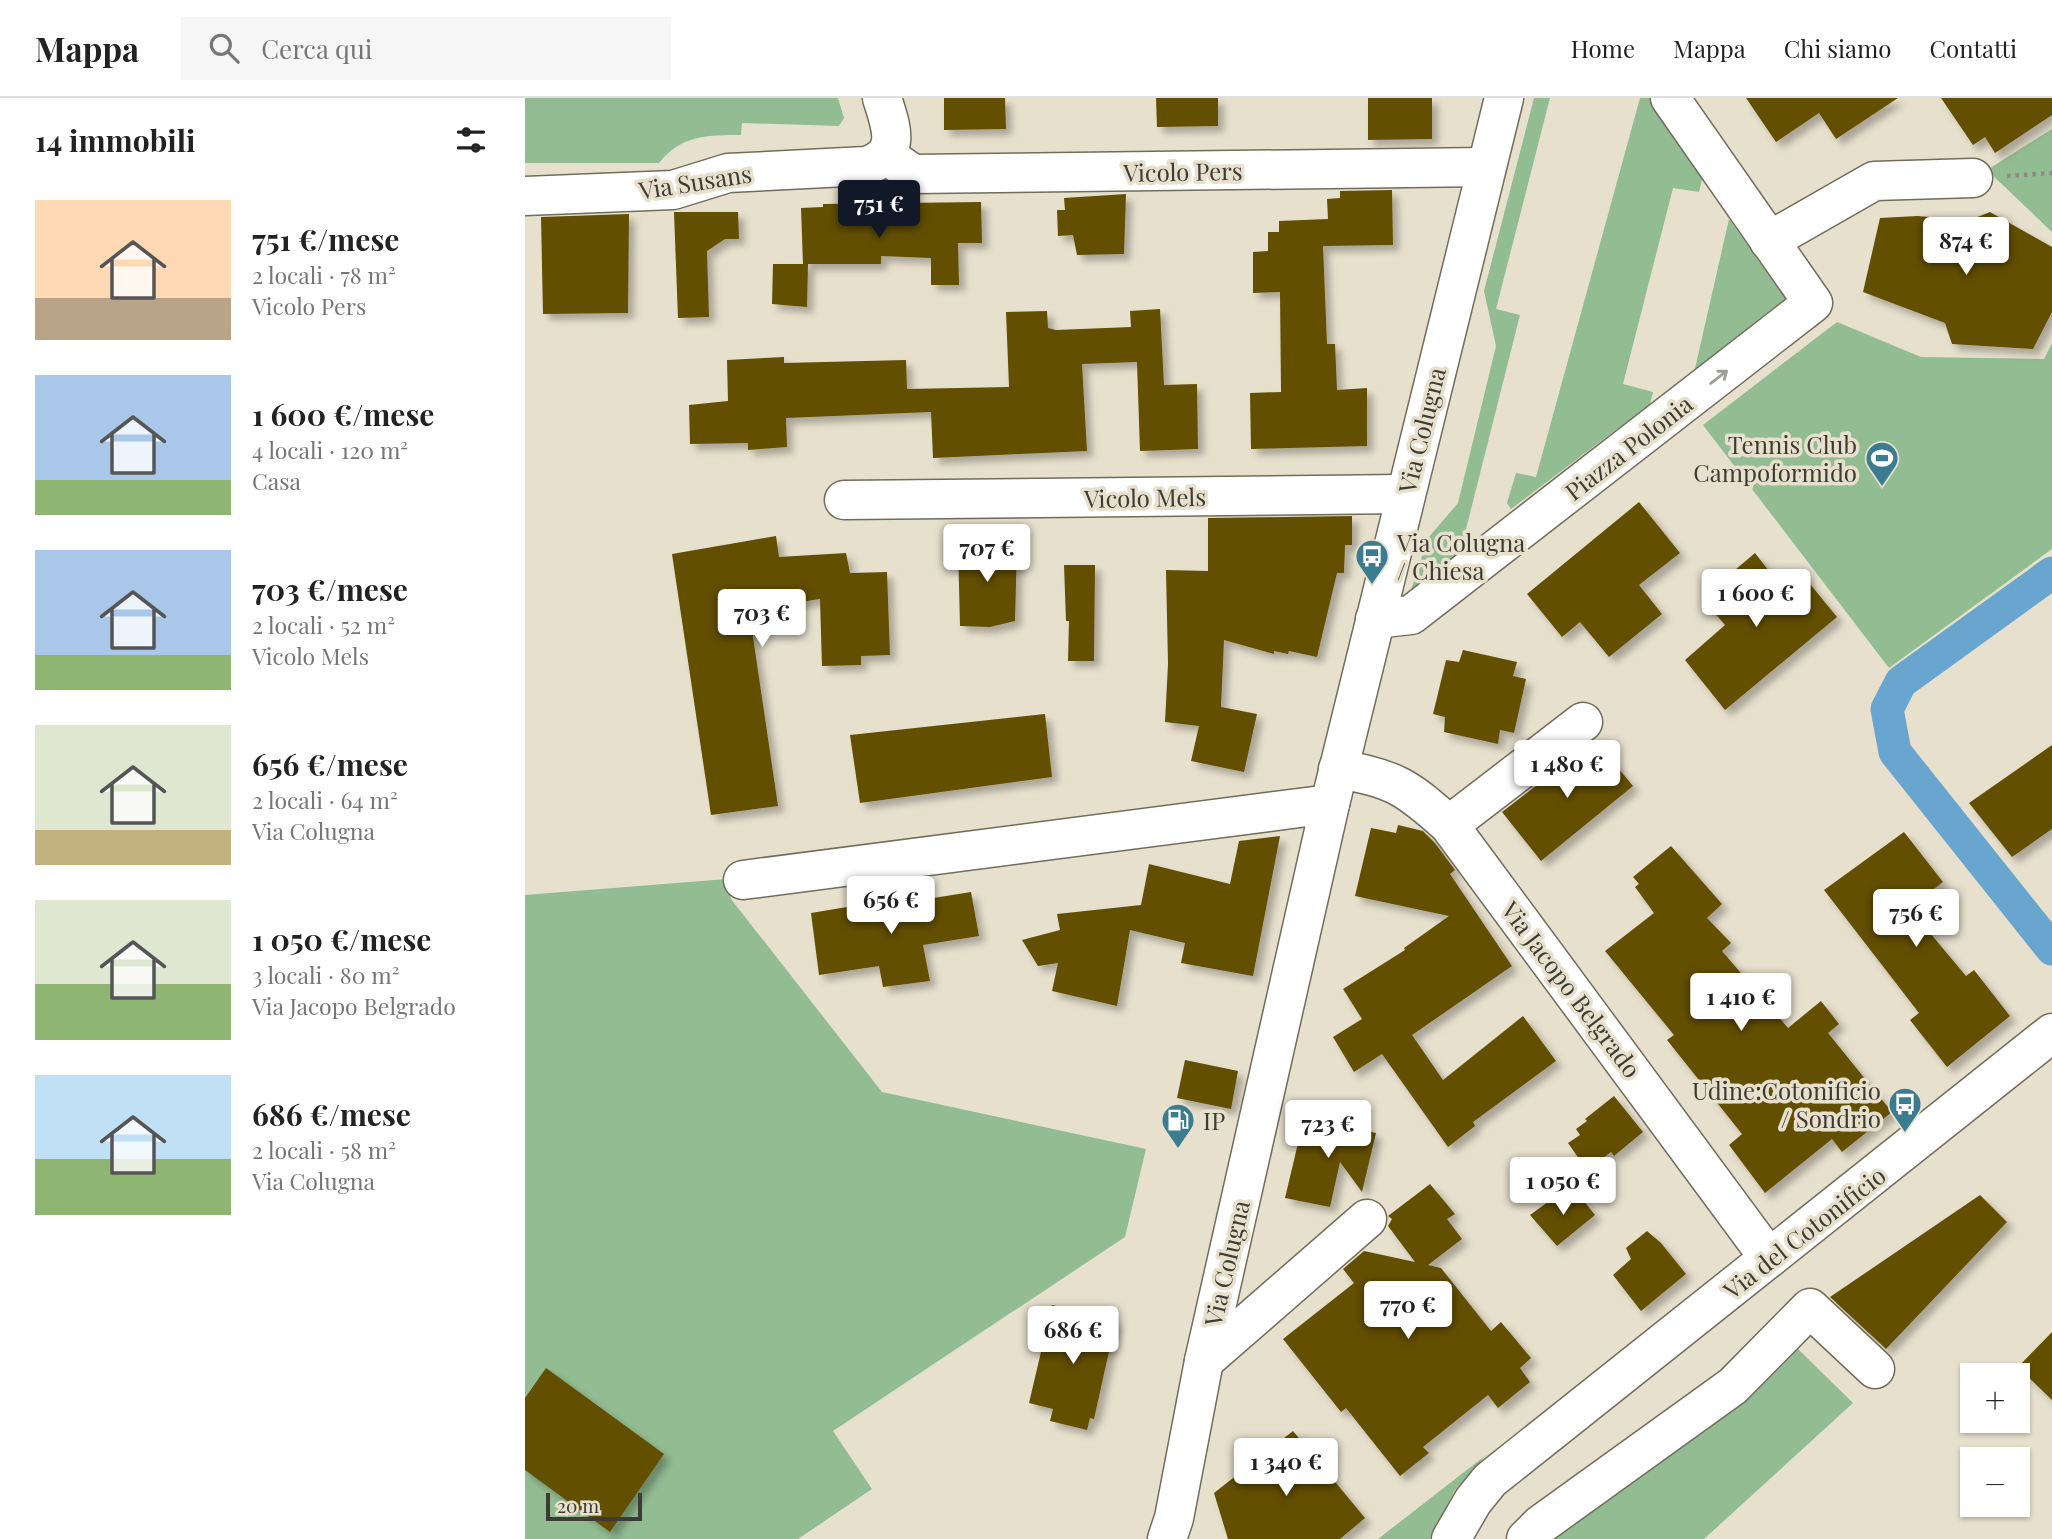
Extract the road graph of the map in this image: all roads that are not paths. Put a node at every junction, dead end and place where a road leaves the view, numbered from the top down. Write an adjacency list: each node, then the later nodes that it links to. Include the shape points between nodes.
1 (882, 98): 4 (street, via 892,129)
2 (1504, 98): 5 (street, Via Colugna)
3 (1670, 98): 8 (street, Piazza Polonia)
4 (886, 155): 5 (street, Vicolo Pers, via 913,174); 7 (street, Via Susans, via 866,166 728,173 673,190)
5 (1486, 167): 9 (street, Via Colugna)
6 (1973, 178): 8 (street, via 1874,181)
7 (525, 196)
8 (1769, 241): 11 (street, Piazza Polonia, one-way to 8, via 1411,615 1813,303)
9 (1404, 494): 10 (street, Vicolo Mels); 11 (street, Via Colugna)
10 (844, 500)
11 (1375, 619): 13 (street, Via Colugna)
12 (1583, 722): 14 (street)
13 (1334, 786): 14 (street, Via Jacopo Belgrado, via 1379,775 1412,791); 15 (street); 19 (street, Via Colugna)
14 (1449, 825): 18 (street, Via Jacopo Belgrado)
15 (743, 880)
16 (2052, 1034): 18 (street, Via del Cotonificio)
17 (1367, 1219): 19 (street)
18 (1769, 1258): 21 (street, Via del Cotonificio)
19 (1204, 1361): 22 (street, Via Colugna)
20 (1875, 1369): 25 (street, via 1810,1308 1733,1386)
21 (1555, 1429): 23 (street, Via del Cotonificio, via 1490,1480); 24 (street, Via del Cotonificio, via 1497,1496)
22 (1172, 1532)
23 (1451, 1539)
24 (1471, 1539)
25 (1526, 1539)

